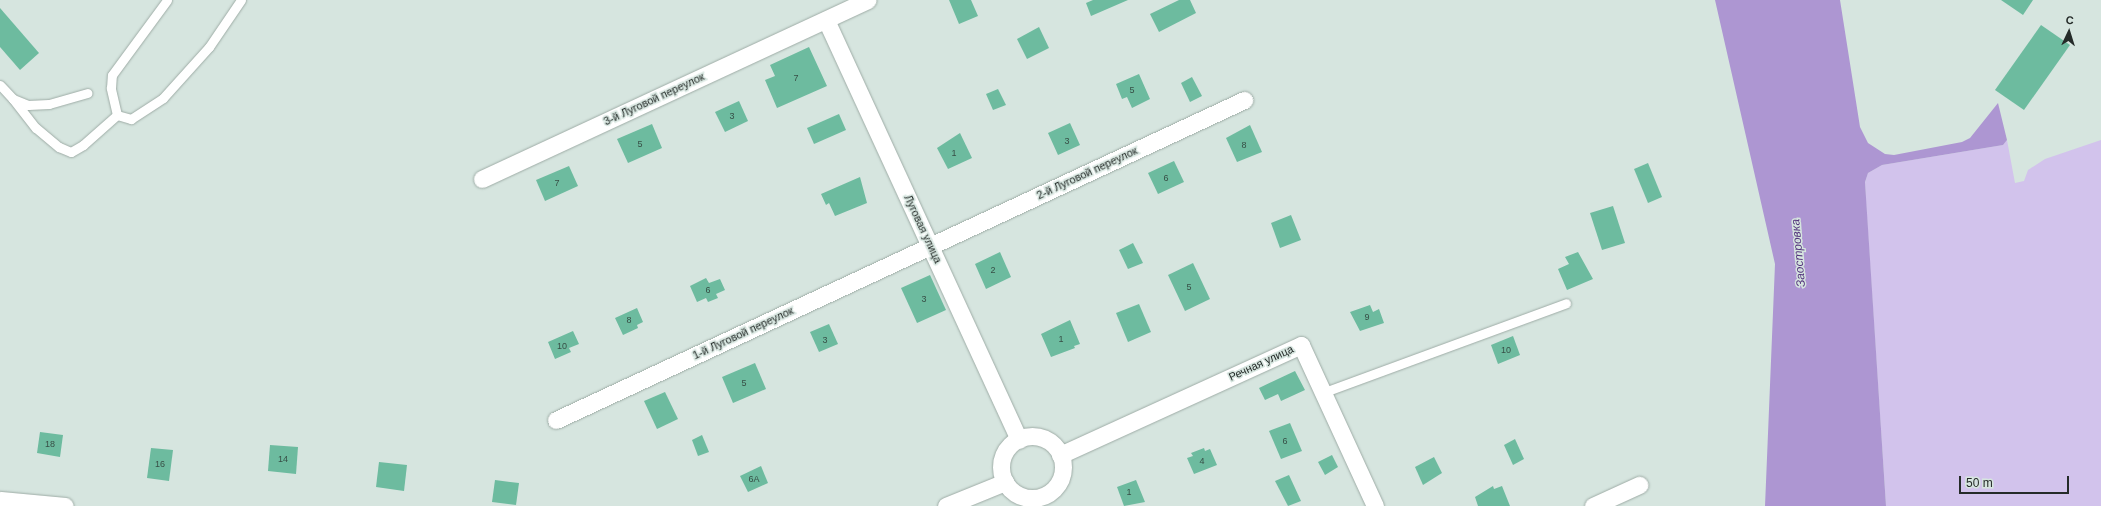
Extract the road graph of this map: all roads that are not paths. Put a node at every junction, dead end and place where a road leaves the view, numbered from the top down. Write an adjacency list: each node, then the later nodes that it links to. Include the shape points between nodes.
1 (167, 0): 9 (lane, via 112,75 111,88)
2 (241, 0): 9 (lane, via 209,47 163,98 131,119)
3 (867, 0): 4 (street, 3-й Луговой переулок)
4 (826, 20): 10 (street, 3-й Луговой переулок); 11 (street, Луговая улица)
5 (0, 85): 7 (lane)
6 (87, 93): 7 (lane, via 49,104 28,105)
7 (13, 99): 9 (lane, via 48,138 71,152 83,145)
8 (1244, 100): 11 (street, 2-й Луговой переулок)
9 (117, 115)
10 (482, 179)
11 (931, 246): 14 (street, 1-й Луговой переулок); 15 (street, Луговая улица)
12 (1566, 303): 13 (lane)
13 (1322, 393): 16 (street, Речная улица, via 1301,345); 23 (street, Речная улица)
14 (556, 420)
15 (1019, 440): 16 (street, via 1028,437 1043,439 1055,446); 17 (street, via 1005,453 1002,472)
16 (1060, 455): 20 (street, via 1062,474)
17 (1005, 482): 20 (street, via 1012,491 1022,497); 22 (street)
18 (1639, 485): 24 (street)
19 (0, 500): 21 (street)
20 (1047, 501)
21 (65, 506)
22 (946, 506)
23 (1375, 506)
24 (1593, 506)

